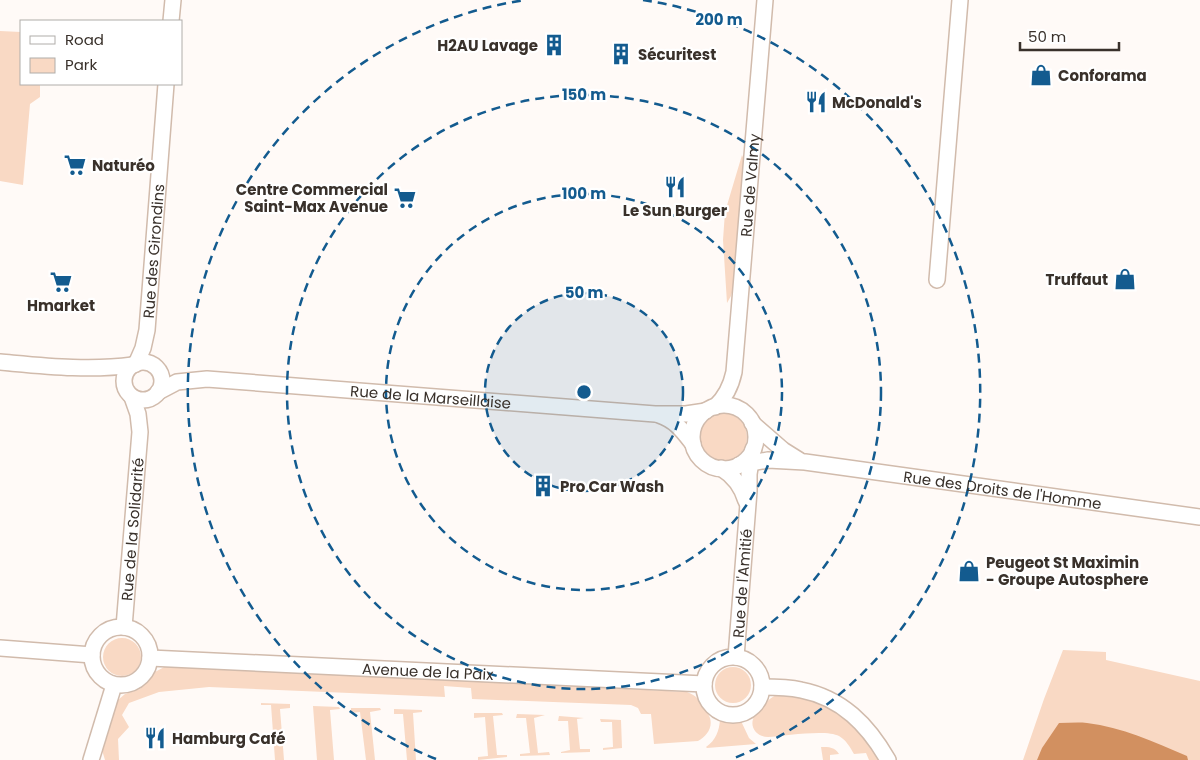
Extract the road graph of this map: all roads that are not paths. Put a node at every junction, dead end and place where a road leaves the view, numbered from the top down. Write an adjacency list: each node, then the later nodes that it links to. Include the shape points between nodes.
1 (173, 0): 4 (street)
2 (765, 0): 12 (street, Rue de Valmy)
3 (960, 0): 6 (street)
4 (171, 20)
5 (166, 85): 7 (street, Rue des Girondins)
6 (937, 280)
7 (147, 330): 9 (street, Rue des Girondins); 10 (street, Rue des Girondins)
8 (0, 362): 11 (street)
9 (135, 364): 10 (street, via 144,362); 11 (street); 14 (street, via 126,374)
10 (155, 367): 13 (street, Rue de la Marseillaise); 15 (street, via 162,378)
11 (82, 368): 14 (street, via 110,375)
12 (734, 372): 16 (street, Rue de Valmy, via 728,392); 18 (street, Rue de Valmy, via 739,396)
13 (207, 379): 15 (street, Rue de la Marseillaise, via 177,382); 17 (street, Rue de la Marseillaise)
14 (128, 391): 15 (street, via 143,400); 19 (street, Rue de la Solidarité, via 138,414)
15 (156, 394): 19 (street, Rue de la Solidarité, via 144,414)
16 (710, 409): 17 (street, Rue de la Marseillaise, via 685,414); 18 (street, via 729,406); 20 (street, via 694,426)
17 (656, 414): 20 (street, Rue de la Marseillaise, via 675,423)
18 (749, 418): 21 (street, via 756,438); 22 (street, Rue des Droits de l'Homme, via 783,450)
19 (140, 432): 26 (street, Rue de la Solidarité)
20 (693, 444): 23 (street, via 703,461)
21 (747, 459): 22 (street, Rue des Droits de l'Homme); 23 (street, via 732,468); 24 (street, Rue de l'Amitié)
22 (805, 462): 25 (street, Rue des Droits de l'Homme)
23 (721, 468): 24 (street, Rue de l'Amitié, via 739,484)
24 (748, 510): 29 (street, Rue de l'Amitié)
25 (1200, 517)
26 (124, 628): 28 (street, via 114,628 102,634); 30 (street, via 142,636)
27 (0, 648): 28 (street)
28 (92, 655): 32 (street, via 98,674)
29 (736, 657): 31 (street, via 724,658 714,664); 33 (street, via 756,668)
30 (150, 658): 31 (street, Avenue de la Paix); 32 (street, via 140,679 128,685)
31 (704, 684): 33 (street, via 706,698 712,706 733,715 753,707)
32 (114, 685): 34 (street)
33 (762, 687): 35 (street, via 800,689 836,703 866,727)
34 (91, 760)
35 (888, 760)

